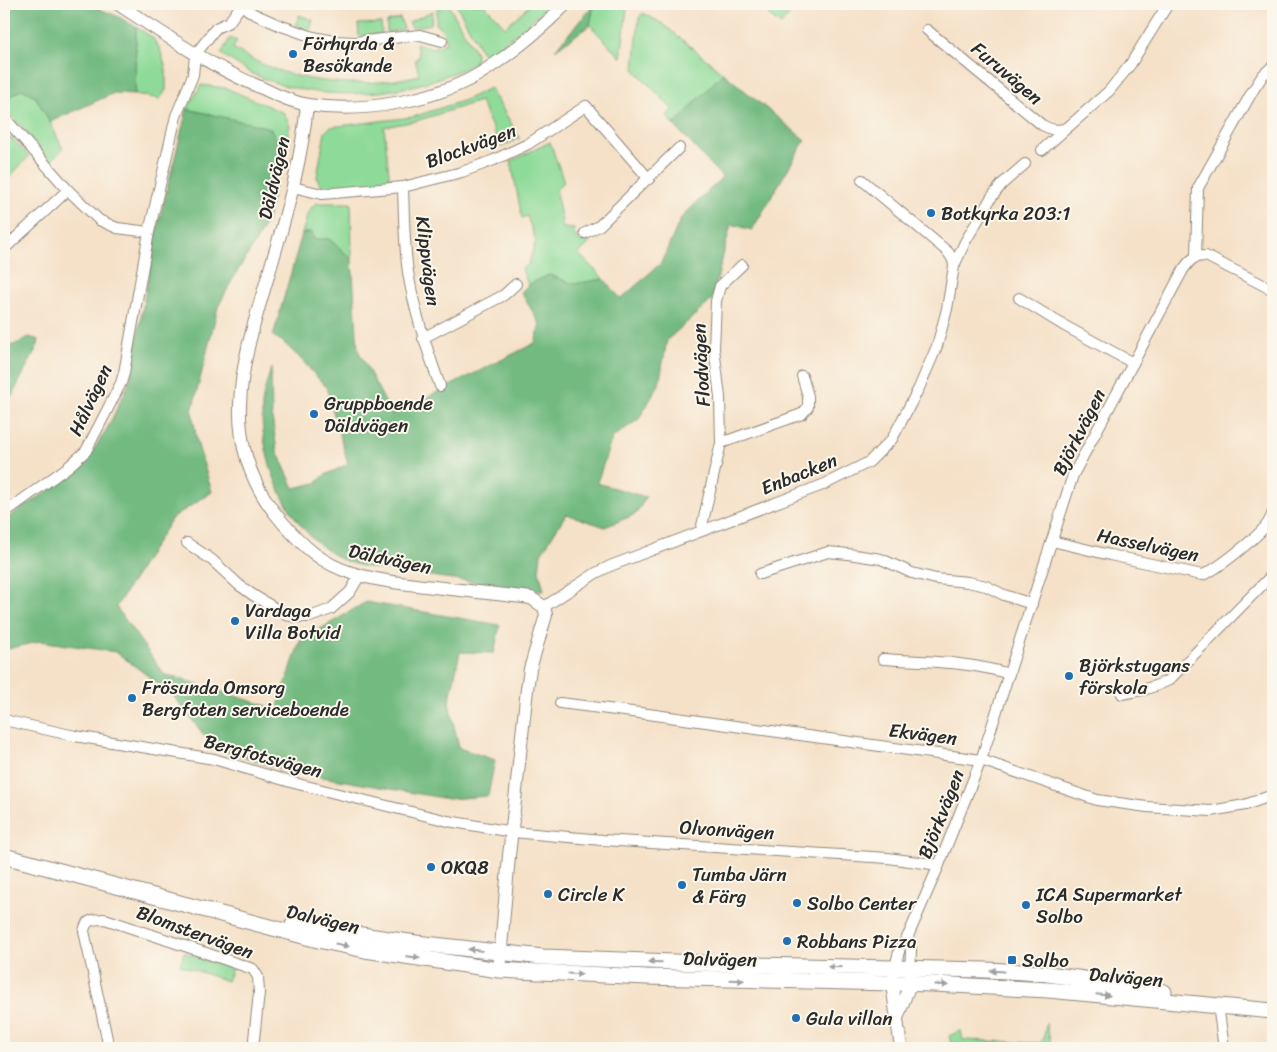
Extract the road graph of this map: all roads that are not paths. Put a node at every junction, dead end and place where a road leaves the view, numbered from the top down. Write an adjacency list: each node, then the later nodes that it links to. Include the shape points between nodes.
1 (118, 4): 7 (street)
2 (242, 4): 6 (street, via 254,14 313,37 355,42 420,35); 7 (street, via 229,22 216,28)
3 (566, 4): 9 (street, via 486,70 441,92 376,106)
4 (1168, 4): 11 (street, via 1119,80)
5 (927, 30): 11 (street, Furuvägen, via 1042,125 1061,130)
6 (442, 41)
7 (195, 55): 9 (street, via 234,76); 20 (street, Hålvägen, via 193,75 176,116)
8 (1273, 66): 23 (street, via 1252,92 1198,188)
9 (308, 105): 17 (street, Däldvägen)
10 (4, 117): 19 (street)
11 (1068, 127): 13 (street)
12 (679, 148): 15 (street)
13 (1042, 150)
14 (1024, 164): 25 (street, Enbacken, via 984,207)
15 (649, 179): 18 (street, Blockvägen, via 586,106 528,144 494,160); 21 (street, via 599,226)
16 (862, 180): 25 (street, via 948,252)
17 (293, 187): 18 (street, Blockvägen, via 322,194); 41 (street, Däldvägen, via 251,336 241,384 239,423 244,449 264,499 292,534 318,558)
18 (403, 187): 29 (street, Klippvägen, via 408,274)
19 (68, 190): 20 (street, via 99,220 116,228); 22 (street)
20 (149, 232): 35 (street, Hålvägen, via 124,373 105,416 86,451)
21 (585, 233)
22 (4, 249)
23 (1196, 256): 27 (street, via 1206,256); 30 (street, Björkvägen, via 1183,270)
24 (742, 265): 33 (street, Flodvägen, via 720,286 716,301 714,348)
25 (954, 266): 36 (street, Enbacken, via 935,352 892,439 869,462 825,484)
26 (516, 284): 29 (street, Klippvägen, via 504,295)
27 (1273, 290)
28 (1019, 298): 30 (street)
29 (423, 338): 32 (street, Klippvägen)
30 (1133, 363): 37 (street, Björkvägen, via 1074,475)
31 (802, 376): 33 (street, via 808,407 802,414)
32 (440, 386)
33 (721, 443): 36 (street, Flodvägen)
34 (1273, 512): 37 (street, Hasselvägen, via 1268,524 1238,551 1202,575)
35 (4, 513)
36 (701, 530): 43 (street, Enbacken, via 596,573)
37 (1052, 541): 42 (street, Björkvägen)
38 (187, 543): 41 (street, via 253,595 297,617 310,617 331,609 350,592)
39 (760, 574): 42 (street, via 828,552 848,554 881,559 936,580 986,586)
40 (1273, 574): 46 (street, via 1169,680 1149,689)
41 (360, 575): 43 (street, Däldvägen, via 531,598)
42 (1032, 604): 45 (street, Björkvägen)
43 (544, 607): 51 (street, via 544,626 527,689)
44 (883, 659): 45 (street, via 966,664)
45 (1009, 674): 49 (street, Björkvägen)
46 (1122, 694)
47 (560, 703): 49 (street, Ekvägen)
48 (4, 720): 51 (street, Bergfotsvägen, via 75,736 214,759 294,783)
49 (981, 760): 50 (street, Ekvägen, via 1097,800 1147,807 1212,811 1245,805); 53 (street, Björkvägen)
50 (1273, 795)
51 (512, 832): 53 (street, Olvonvägen, via 888,858); 56 (street)
52 (4, 856): 54 (main road, Dalvägen)
53 (938, 865): 55 (street, Björkvägen)
54 (227, 915): 56 (main road, Dalvägen, one-way to 54); 59 (main road, Dalvägen, one-way to 59, via 365,950)
55 (908, 936): 57 (street, Björkvägen, via 900,948); 58 (street, Björkvägen)
56 (500, 953): 57 (main road, Dalvägen, one-way to 56, via 567,959); 59 (street)
57 (894, 968): 58 (main road, Dalvägen); 60 (street, Björkvägen)
58 (910, 969): 61 (street, Björkvägen); 62 (main road, Dalvägen, one-way to 58, via 1171,993 1041,973)
59 (500, 970): 60 (main road, Dalvägen, one-way to 60)
60 (892, 984): 61 (main road, Dalvägen); 64 (street)
61 (910, 984): 62 (main road, Dalvägen, one-way to 62, via 1048,990); 64 (street)
62 (1218, 1005): 63 (main road, Dalvägen); 68 (street)
63 (1273, 1011)
64 (896, 1020): 67 (street)
65 (109, 1048): 66 (street, Blomstervägen, via 84,931 88,921 105,919 253,969 258,977 259,993)
66 (253, 1048)
67 (901, 1048)
68 (1224, 1048)

